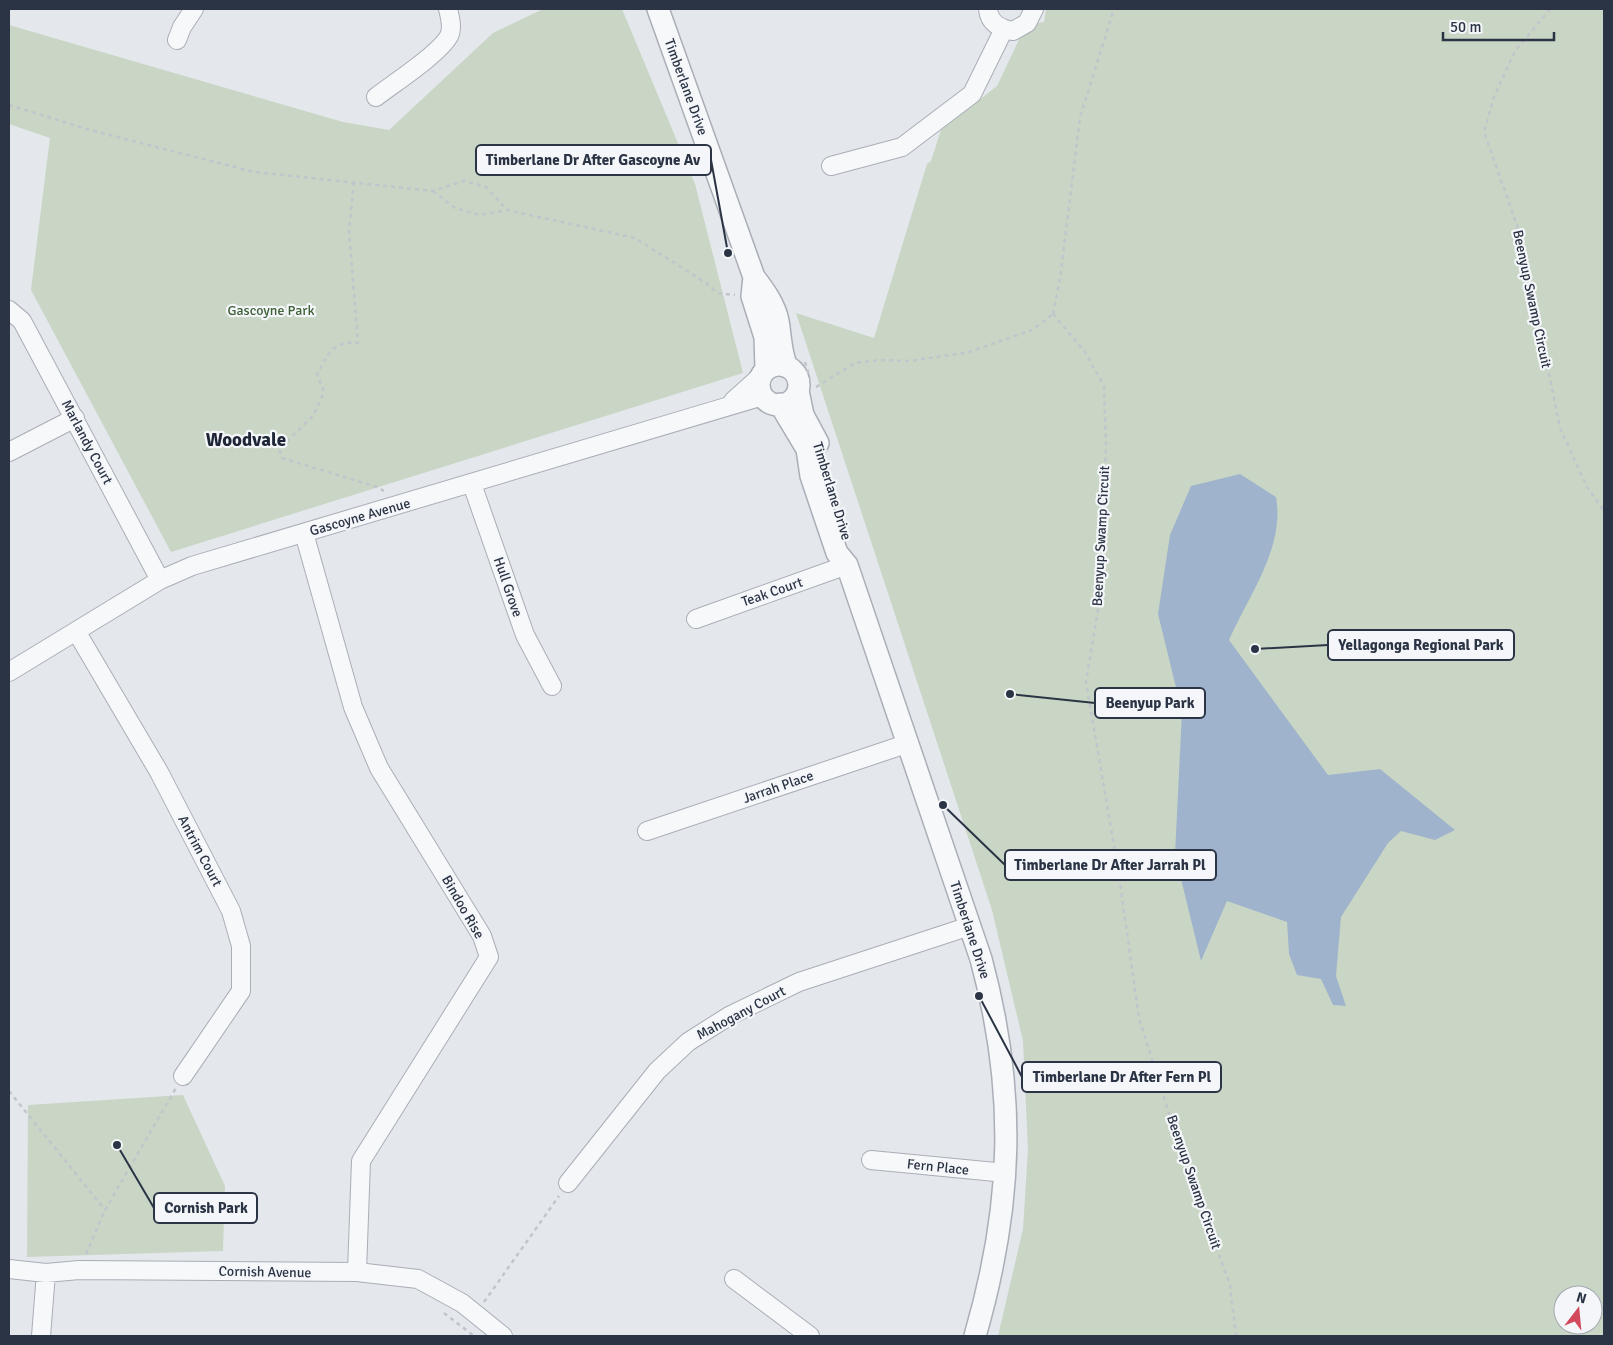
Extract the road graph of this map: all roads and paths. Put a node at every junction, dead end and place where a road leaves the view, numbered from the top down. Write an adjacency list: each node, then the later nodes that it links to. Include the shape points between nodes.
1 (194, 9): 9 (street)
2 (448, 9): 10 (street, via 451,21 449,35 439,48)
3 (658, 9): 19 (street, Timberlane Drive, via 754,277 765,291 777,317 781,353)
4 (988, 9): 8 (street, via 991,20)
5 (1034, 9): 8 (street, via 1032,17 1021,28 1013,31)
6 (1114, 9): 18 (path, via 1080,117)
7 (1550, 9): 25 (path, Beenyup Swamp Circuit, via 1516,51 1494,97 1484,132 1521,237 1560,428 1586,487)
8 (1004, 29): 12 (street, via 972,94 902,147)
9 (177, 40)
10 (376, 97)
11 (9, 105): 13 (path, via 90,130 254,172)
12 (831, 166)
13 (354, 182): 14 (path); 24 (path, via 349,231 358,343 345,342 333,347 317,374 324,392 313,416 279,449 282,458 377,487 389,495)
14 (433, 191): 15 (path, via 455,208 480,215); 15 (path, via 464,181 486,187)
15 (507, 210): 16 (path, via 635,238 717,293)
16 (741, 295)
17 (9, 310): 21 (street, Marlandy Court, via 22,321)
18 (1053, 314): 20 (path, via 1032,330 969,352 910,361 855,363); 52 (path, Beenyup Swamp Circuit, via 1085,352 1104,386 1106,446 1100,597 1086,682 1140,1018 1180,1148 1230,1285)
19 (771, 382): 20 (street, Timberlane Drive, via 796,374); 23 (street, Gascoyne Avenue, via 731,404); 27 (street, Timberlane Drive, via 807,449 812,476 837,553)
20 (806, 390): 27 (street, Timberlane Drive, via 803,415 819,444 824,473 850,550)
21 (75, 418): 22 (street); 28 (street, Marlandy Court)
22 (9, 452)
23 (472, 484): 24 (street, Gascoyne Avenue); 32 (street, Hull Grove, via 525,635)
24 (394, 507): 26 (street, Gascoyne Avenue)
25 (1604, 511)
26 (304, 533): 28 (street, Gascoyne Avenue, via 231,553); 44 (street, Bindoo Rise, via 353,708 379,768 482,936 489,957 361,1161)
27 (847, 565): 29 (street, Teak Court); 33 (street, Timberlane Drive)
28 (160, 580): 30 (street, Gascoyne Avenue)
29 (696, 619)
30 (76, 631): 31 (street, Gascoyne Avenue); 36 (street, Antrim Court, via 159,772 231,911 241,946 242,991)
31 (9, 672)
32 (552, 686)
33 (909, 743): 34 (street, Jarrah Place); 35 (street, Timberlane Drive)
34 (648, 831)
35 (970, 926): 39 (street, Timberlane Drive, via 993,1002 1000,1050 1006,1099); 40 (street, Mahogany Court, via 799,982 729,1016 688,1042 657,1071)
36 (183, 1076): 41 (path)
37 (9, 1091): 41 (path)
38 (871, 1160): 39 (street, Fern Place)
39 (1006, 1173): 51 (street, Timberlane Drive, via 993,1268)
40 (568, 1183): 47 (path)
41 (105, 1210): 43 (path)
42 (9, 1269): 45 (street, Cornish Avenue)
43 (79, 1270): 44 (street, Cornish Avenue); 45 (street, Cornish Avenue)
44 (357, 1272): 47 (street, Cornish Avenue, via 418,1279 462,1302)
45 (46, 1273): 48 (street)
46 (734, 1279): 50 (street)
47 (476, 1314): 49 (street, Cornish Avenue)
48 (41, 1336)
49 (504, 1336)
50 (810, 1336)
51 (975, 1336)
52 (1236, 1336)

